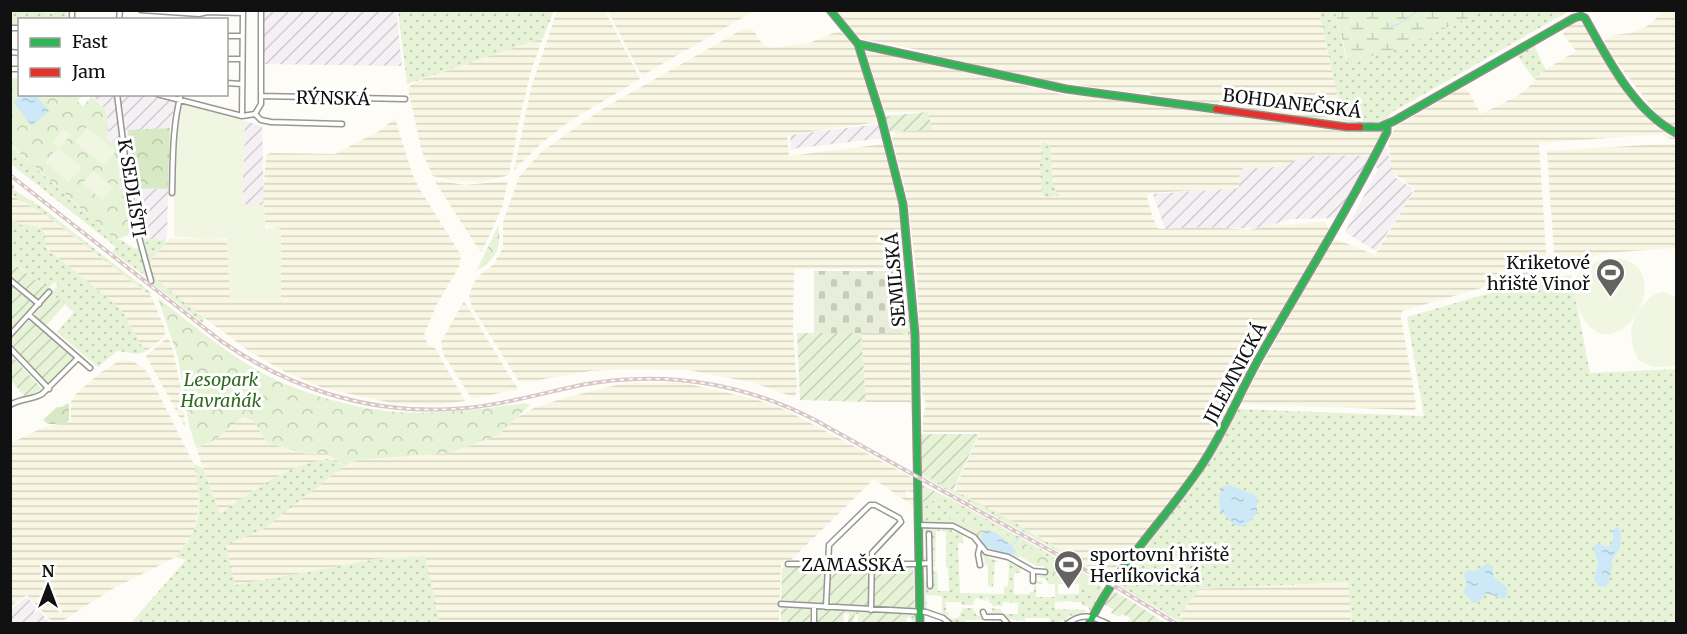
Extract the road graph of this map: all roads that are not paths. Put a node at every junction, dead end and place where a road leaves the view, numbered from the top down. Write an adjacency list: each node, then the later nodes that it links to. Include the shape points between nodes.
1 (141, 10): 4 (street)
2 (261, 10): 14 (street)
3 (830, 10): 8 (street, SEMILSKÁ)
4 (203, 11): 5 (street)
5 (243, 12): 7 (street)
6 (228, 36): 7 (street)
7 (242, 36): 10 (street)
8 (858, 44): 20 (street, BOHDANEČSKÁ, via 1066,89 1347,127); 34 (street, SEMILSKÁ, via 903,204 915,333)
9 (228, 59): 10 (street)
10 (242, 59): 12 (street)
11 (228, 83): 12 (street)
12 (242, 84): 18 (street)
13 (117, 96): 24 (street, K SEDLIŠTI, via 129,191)
14 (261, 96): 16 (street, RÝNSKÁ); 17 (street)
15 (180, 97): 18 (street); 22 (street, via 172,149)
16 (405, 99)
17 (255, 114): 18 (street); 19 (street, via 271,122)
18 (242, 116)
19 (342, 124)
20 (1387, 125): 21 (street, BOHDANEČSKÁ, via 1581,16 1642,104 1662,125); 53 (street, JILEMNICKÁ, via 1362,180 1262,352 1209,454 1117,573)
21 (1677, 133)
22 (172, 193)
23 (11, 280): 26 (street)
24 (151, 280)
25 (49, 292): 26 (street)
26 (39, 304): 27 (street)
27 (29, 315): 28 (street); 30 (street)
28 (10, 336)
29 (10, 348): 32 (street)
30 (78, 358): 31 (street); 32 (street)
31 (90, 368)
32 (49, 389): 33 (street, via 37,398)
33 (10, 405)
34 (918, 525): 36 (street, via 953,526); 40 (street, SEMILSKÁ)
35 (929, 534): 37 (street)
36 (981, 545): 42 (street); 43 (street, via 986,552 1008,557)
37 (929, 563): 40 (street); 46 (street)
38 (788, 564): 39 (street, ZAMAŠSKÁ)
39 (828, 564): 41 (street, ZAMAŠSKÁ); 41 (street, via 829,545 873,504 901,522 873,551); 49 (street)
40 (918, 564): 41 (street, ZAMAŠSKÁ); 51 (street, SEMILSKÁ)
41 (872, 565): 50 (street)
42 (980, 565)
43 (1033, 571): 44 (street); 45 (street)
44 (1045, 572)
45 (1033, 582)
46 (930, 586)
47 (781, 604): 48 (street)
48 (814, 606): 49 (street); 54 (street)
49 (826, 607): 50 (street)
50 (871, 610): 51 (street)
51 (920, 612): 55 (street, SEMILSKÁ); 56 (street, via 935,614)
52 (982, 612): 57 (street, via 985,617 1002,617)
53 (1092, 616): 58 (street, via 1082,615); 59 (street, JILEMNICKÁ); 60 (street)
54 (814, 624)
55 (920, 624)
56 (950, 624)
57 (1008, 624)
58 (1067, 624)
59 (1089, 624)
60 (1108, 624)

